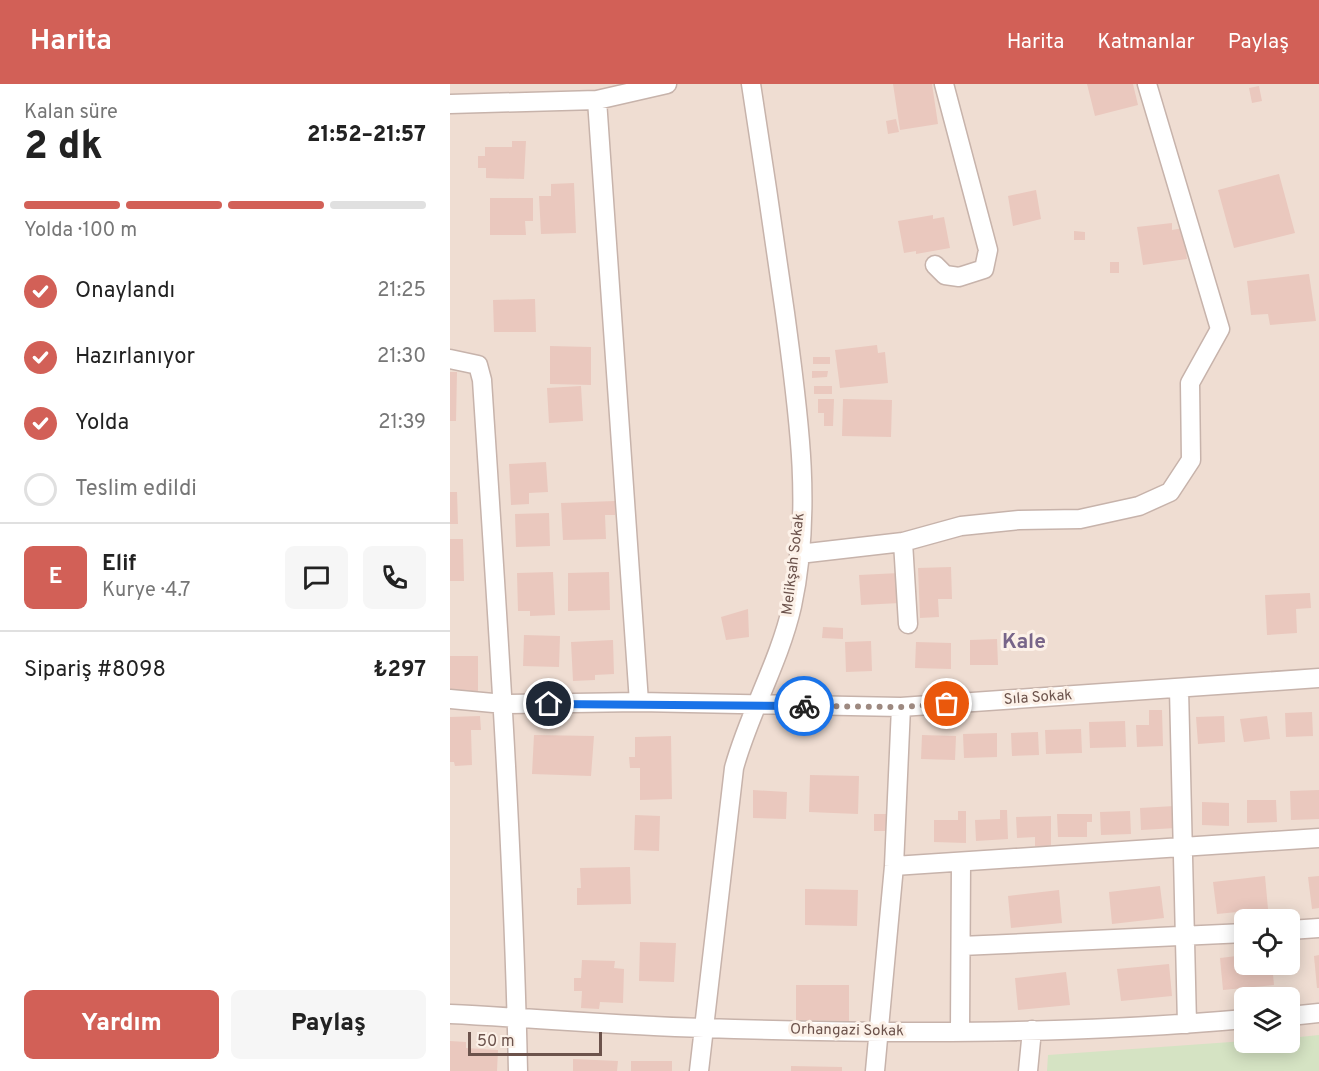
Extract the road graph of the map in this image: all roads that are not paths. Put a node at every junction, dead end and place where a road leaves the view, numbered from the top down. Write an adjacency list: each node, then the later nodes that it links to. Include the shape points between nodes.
1 (667, 84): 6 (street)
2 (751, 84): 11 (street, Melikşah Sokak, via 799,414 803,478)
3 (944, 84): 8 (street, via 988,250 984,269 959,277 945,275)
4 (1147, 84): 10 (street, via 1220,329 1190,383 1191,460 1170,492 1139,506 1080,519 961,525)
5 (541, 93): 6 (street); 7 (street)
6 (597, 100): 16 (street)
7 (450, 104)
8 (935, 265)
9 (450, 359): 17 (street, via 478,365 482,380)
10 (903, 542): 11 (street); 12 (street)
11 (799, 554): 18 (street, Melikşah Sokak, via 792,606)
12 (908, 624)
13 (1319, 678): 14 (street, Sıla Sokak)
14 (1179, 689): 19 (street, Sıla Sokak); 21 (street)
15 (450, 699): 17 (street, Sıla Sokak)
16 (639, 702): 17 (street, Sıla Sokak); 18 (street, Sıla Sokak)
17 (504, 704): 32 (street)
18 (757, 705): 19 (street, Sıla Sokak); 35 (street, Melikşah Sokak, via 734,768)
19 (901, 707): 23 (street)
20 (1319, 838): 21 (street)
21 (1182, 846): 22 (street); 27 (street)
22 (961, 863): 23 (street); 28 (street)
23 (894, 866): 38 (street)
24 (1319, 928): 25 (street)
25 (1300, 929)
26 (1234, 934): 27 (street)
27 (1187, 936): 28 (street); 34 (street)
28 (961, 946): 37 (street)
29 (1319, 1013): 31 (street)
30 (450, 1014): 32 (street, Orhangazi Sokak)
31 (1300, 1015)
32 (517, 1017): 35 (street, Orhangazi Sokak); 39 (street)
33 (1234, 1021): 34 (street, Orhangazi Sokak)
34 (1187, 1024): 36 (street, Orhangazi Sokak)
35 (702, 1028): 38 (street, Orhangazi Sokak); 40 (street, Melikşah Sokak)
36 (1032, 1030): 37 (street, Orhangazi Sokak); 42 (street)
37 (960, 1031): 38 (street, Orhangazi Sokak)
38 (878, 1032): 41 (street)
39 (518, 1071)
40 (699, 1071)
41 (875, 1071)
42 (1028, 1071)

